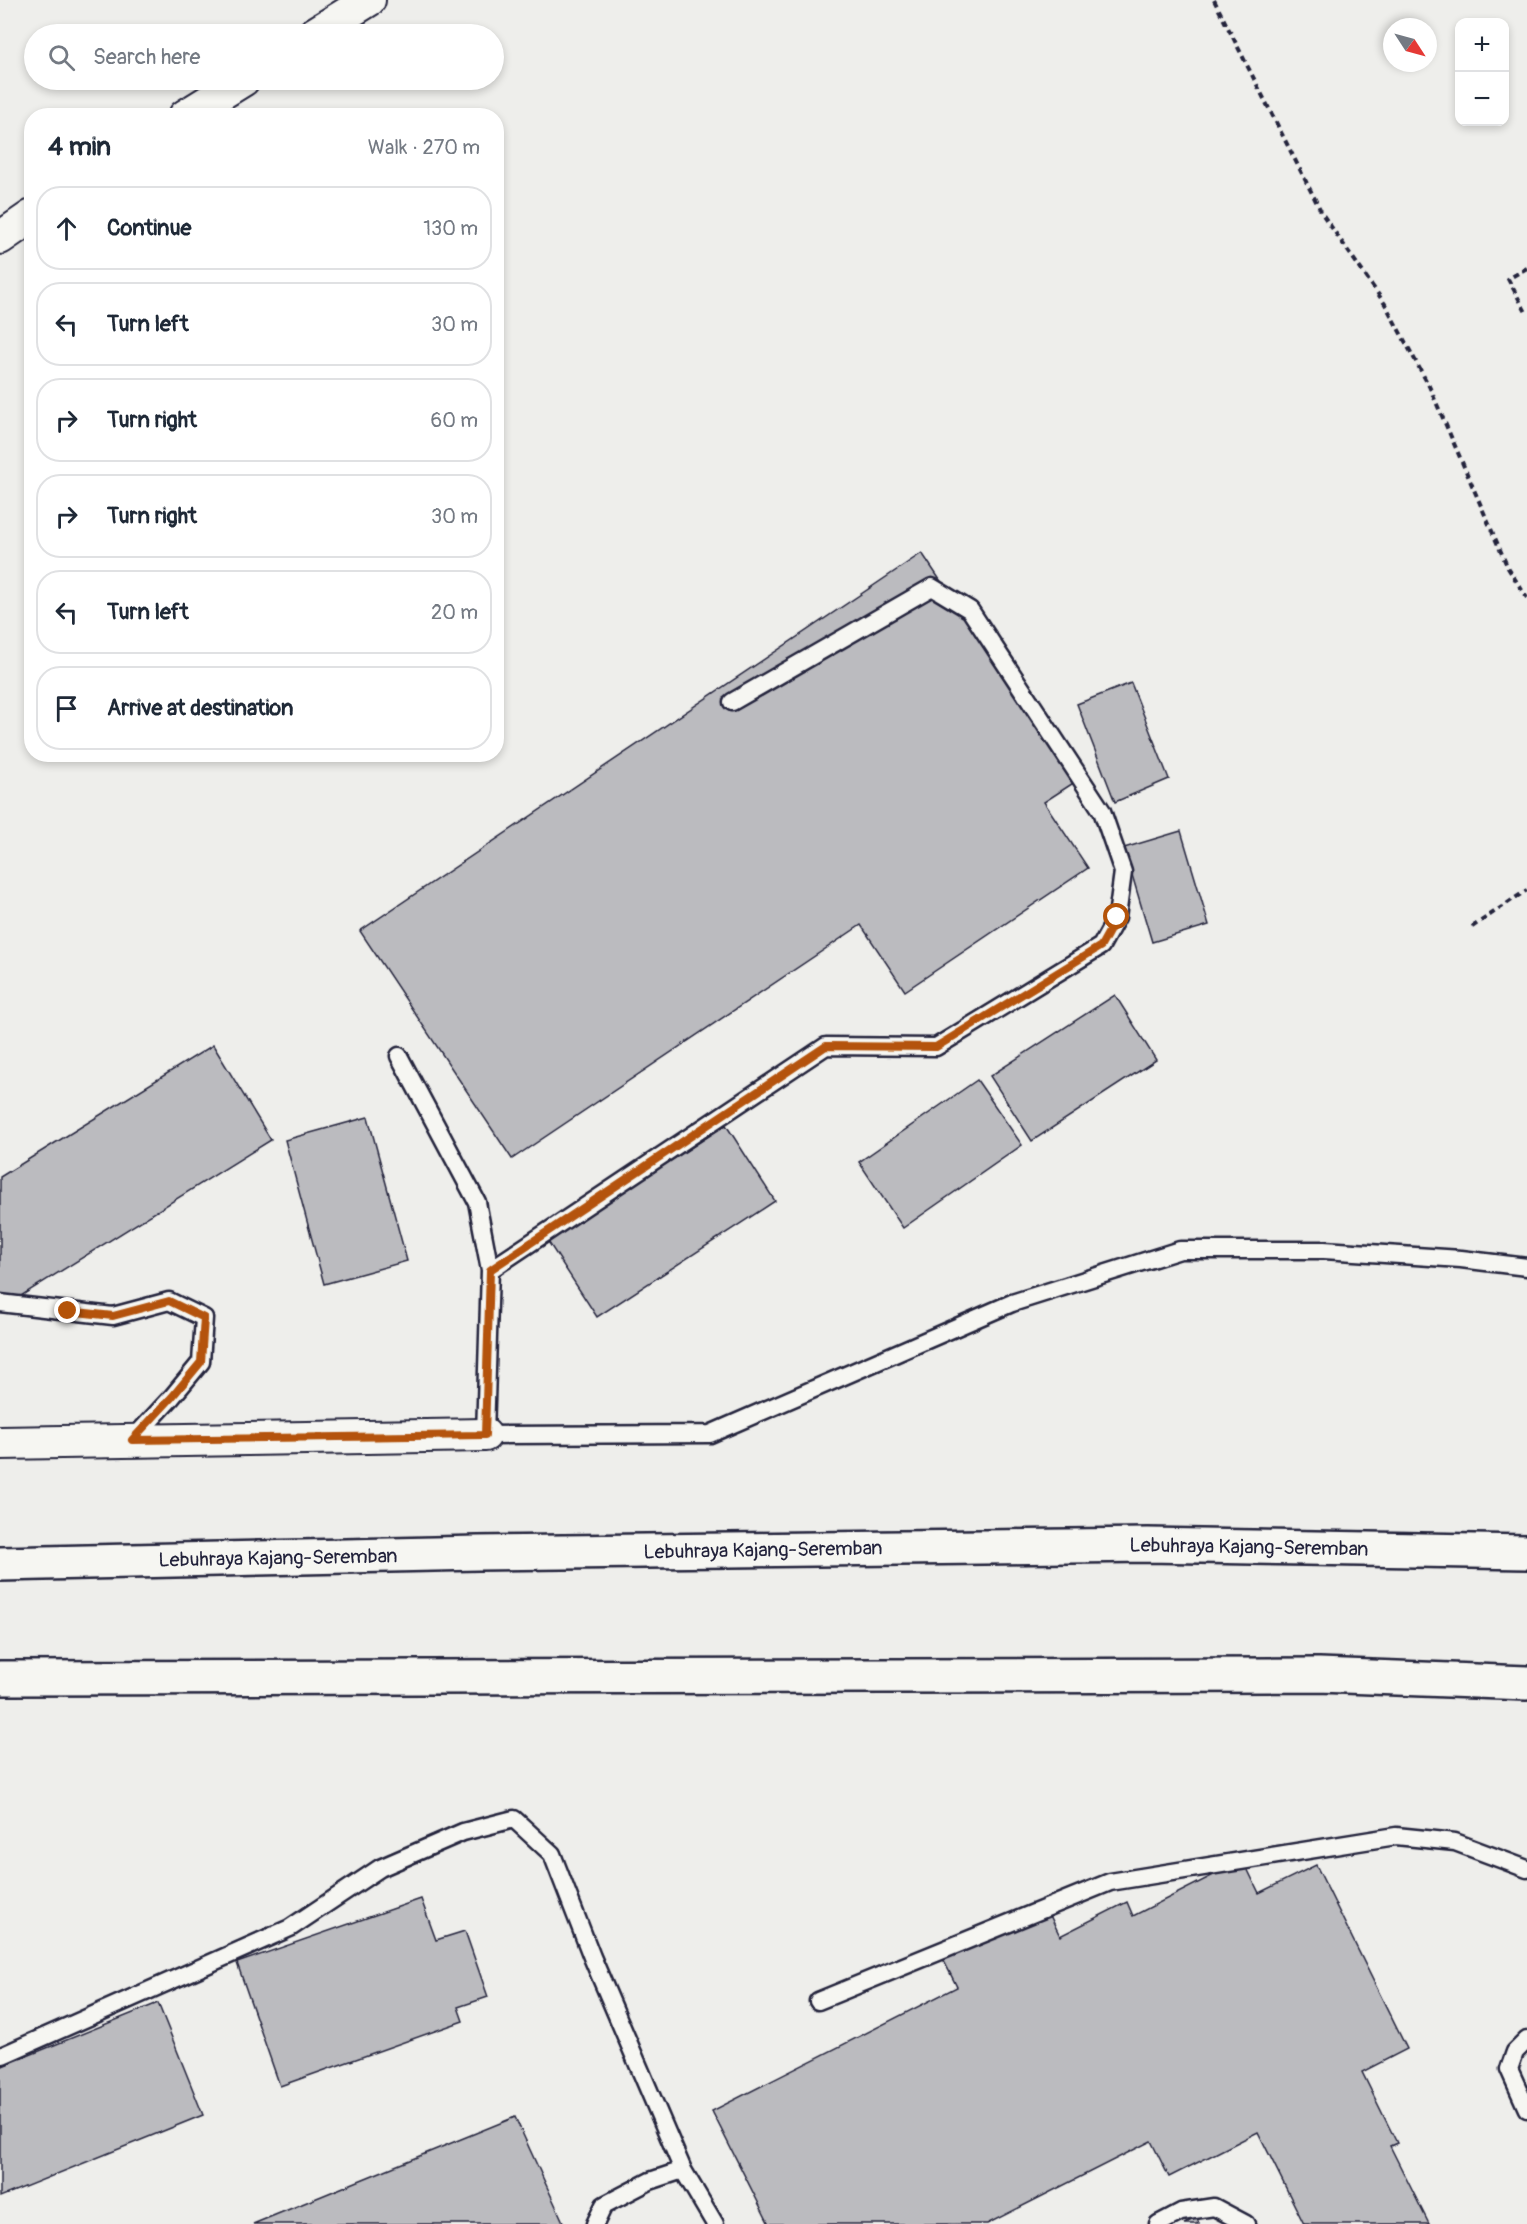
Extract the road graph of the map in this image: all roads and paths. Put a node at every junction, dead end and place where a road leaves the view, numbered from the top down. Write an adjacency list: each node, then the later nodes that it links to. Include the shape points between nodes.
1 (369, 0): 3 (street)
2 (1214, 0): 10 (path, via 1323,215 1385,304 1429,386 1508,568)
3 (330, 24)
4 (227, 90): 5 (street)
5 (198, 108)
6 (24, 222): 7 (street)
7 (0, 238)
8 (1527, 268): 9 (path, via 1508,279)
9 (1527, 314)
10 (1527, 598)
11 (732, 702): 16 (lane, via 932,587 970,610 1102,811 1123,872 1117,917 1101,946 936,1047 826,1046)
12 (1527, 890): 13 (path)
13 (1472, 927)
14 (399, 1056): 16 (lane, via 477,1202)
15 (1527, 1267): 18 (lane, via 1324,1250 1180,1250 1012,1303 710,1434)
16 (490, 1270): 18 (lane)
17 (0, 1304): 19 (lane, via 113,1316 169,1301 204,1318 201,1362)
18 (485, 1435): 19 (street)
19 (132, 1440): 20 (street)
20 (0, 1443)
21 (1527, 1552): 22 (highway, Lebuhraya Kajang-Seremban, via 1148,1545 478,1553)
22 (0, 1564)
23 (0, 1678): 24 (highway, via 1319,1675)
24 (1527, 1683)
25 (1527, 1869): 26 (lane, via 1455,1842 1396,1836 1110,1882)
26 (818, 2001)
27 (1527, 2040): 29 (lane, via 1515,2052 1509,2069)
28 (3, 2055): 30 (lane, via 290,1928 380,1868 463,1832 514,1819 552,1854 591,1957)
29 (1527, 2109)
30 (683, 2170): 31 (lane, via 650,2181 604,2205); 32 (lane)
31 (595, 2224)
32 (715, 2224)
33 (1158, 2224): 34 (lane, via 1181,2212 1215,2207)
34 (1245, 2224)

